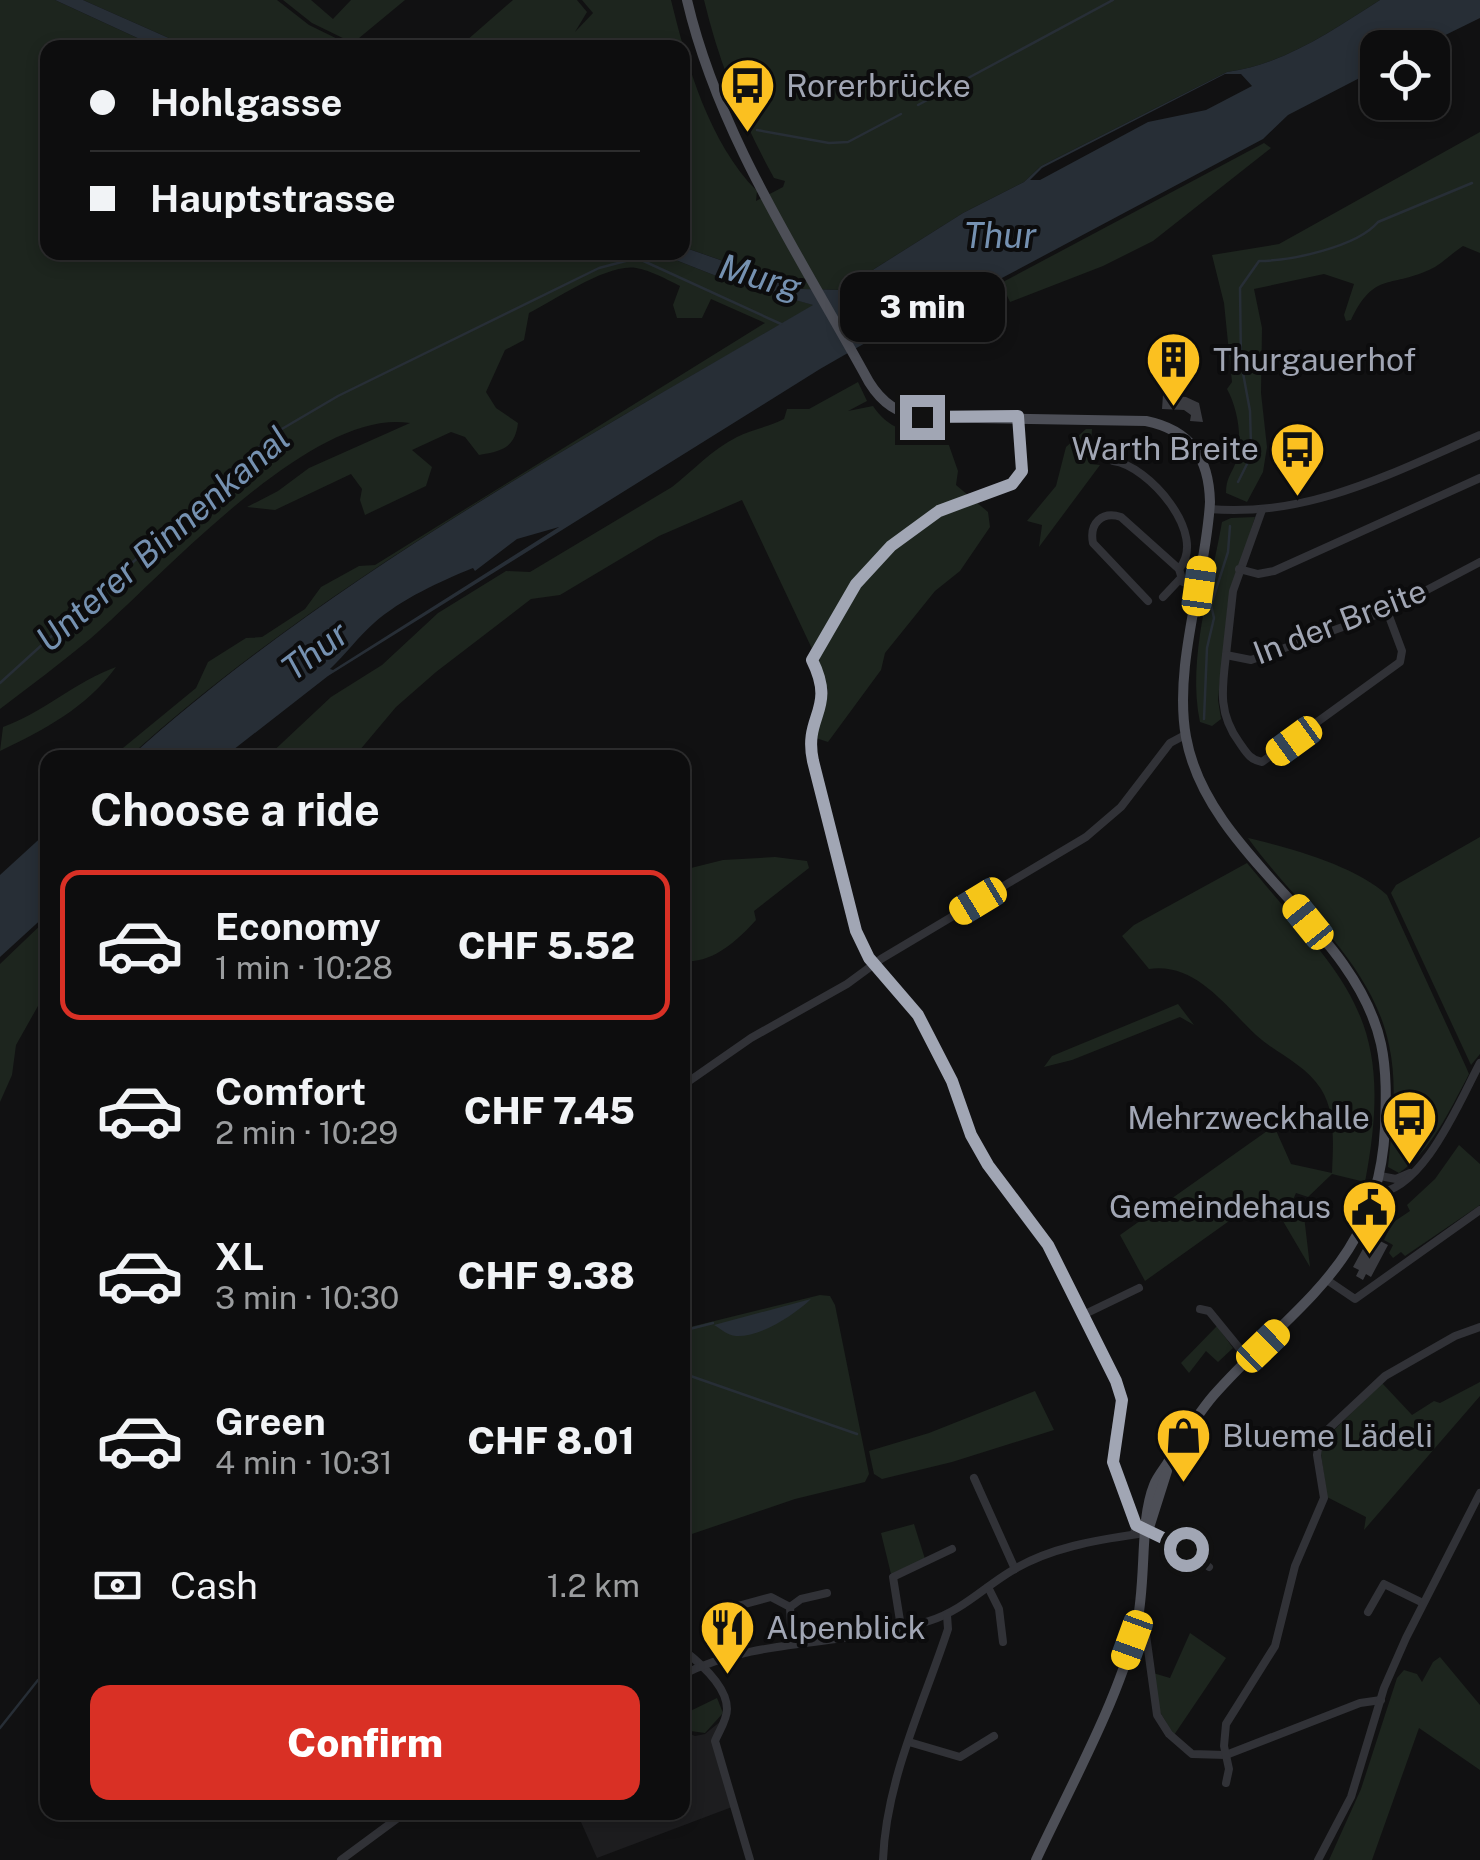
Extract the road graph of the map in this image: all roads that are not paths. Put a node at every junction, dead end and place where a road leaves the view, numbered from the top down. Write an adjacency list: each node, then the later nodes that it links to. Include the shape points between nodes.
1 (687, 0): 2 (main road, via 716,94 874,390 914,416)
2 (1018, 416): 6 (main road, via 1146,421 1179,432 1204,460); 17 (street, via 1022,471 1016,481 939,511 891,546 856,584 812,660 824,691 812,753 849,913)
3 (1480, 435): 7 (street, via 1334,496)
4 (1113, 460): 10 (street, via 1136,469 1179,515 1189,547)
5 (1480, 478): 9 (street, via 1274,571)
6 (1210, 509): 7 (street); 11 (main road)
7 (1262, 510): 9 (street, In der Breite)
8 (1480, 562): 14 (street, In der Breite)
9 (1239, 569): 15 (street, In der Breite)
10 (1180, 574): 11 (street); 12 (street); 13 (street, via 1121,517 1098,519 1093,543)
11 (1199, 586): 16 (main road, via 1185,680)
12 (1164, 597)
13 (1148, 601)
14 (1387, 611): 15 (street, In der Breite, via 1251,660); 15 (street, via 1400,662 1262,762 1250,758 1224,718)
15 (1226, 655)
16 (1186, 734): 17 (street, via 1170,743 1096,830); 21 (main road, via 1195,770 1217,808 1366,1001 1384,1062 1385,1126)
17 (875, 964): 19 (street); 26 (street, via 918,1015 971,1135 1030,1218)
18 (1480, 1063): 20 (street)
19 (690, 1080)
20 (1414, 1171): 21 (street); 21 (street, via 1396,1188)
21 (1375, 1184): 23 (main road, via 1356,1240)
22 (1480, 1210): 23 (street, via 1355,1299)
23 (1328, 1280): 28 (main road)
24 (1139, 1288): 26 (street)
25 (1200, 1309): 28 (street, via 1209,1311)
26 (1085, 1314): 31 (street, via 1121,1394 1113,1462)
27 (1480, 1327): 55 (street, via 1385,1376 1320,1437 1324,1498 1296,1566 1275,1646 1226,1724)
28 (1248, 1360): 32 (main road, via 1203,1408 1153,1488)
29 (974, 1478): 37 (street)
30 (1480, 1494): 40 (street)
31 (1135, 1530): 32 (street); 37 (street)
32 (1147, 1532): 35 (street); 46 (main road)
33 (1198, 1534): 35 (street)
34 (952, 1549): 45 (street, via 893,1577)
35 (1186, 1549): 36 (street)
36 (1209, 1567)
37 (1014, 1569): 38 (street)
38 (988, 1587): 44 (street); 47 (street)
39 (826, 1593): 42 (street)
40 (1423, 1604): 43 (street, via 1384,1584); 52 (street)
41 (734, 1607): 42 (street, via 772,1597)
42 (790, 1607): 48 (street)
43 (1368, 1612)
44 (947, 1615): 45 (street); 54 (street)
45 (900, 1627): 48 (street)
46 (1136, 1627): 55 (street, via 1145,1631 1152,1702 1162,1725 1192,1754); 62 (main road)
47 (1002, 1642)
48 (792, 1644): 50 (street)
49 (690, 1655): 50 (street)
50 (702, 1665): 51 (street); 60 (street, via 727,1705 715,1741)
51 (690, 1671)
52 (1381, 1700): 55 (street, via 1360,1702); 63 (street, via 1350,1797)
53 (994, 1736): 54 (street, via 960,1757)
54 (909, 1742): 58 (street, via 884,1824)
55 (1226, 1755): 56 (street)
56 (1226, 1782)
57 (395, 1820): 59 (street)
58 (883, 1858): 61 (street)
59 (340, 1860)
60 (750, 1860)
61 (871, 1860)
62 (1036, 1860)
63 (1318, 1860)

